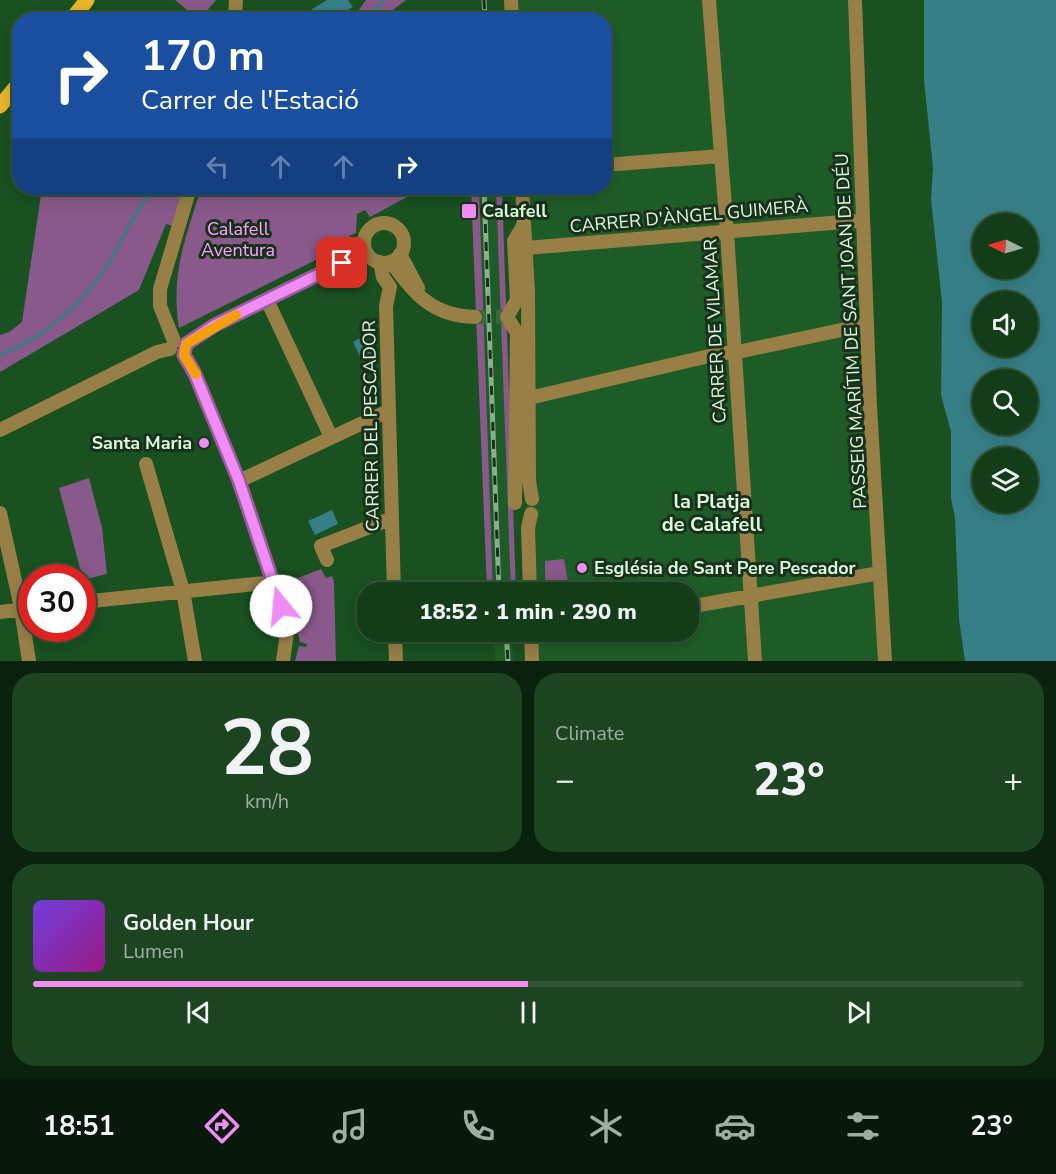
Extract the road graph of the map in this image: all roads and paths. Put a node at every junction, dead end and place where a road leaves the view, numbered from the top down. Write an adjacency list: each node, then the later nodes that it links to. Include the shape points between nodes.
1 (87, 0): 4 (main road)
2 (709, 0): 7 (street, CARRER DE VILAMAR)
3 (855, 0): 52 (street, PASSEIG MARÍTIM DE SANT JOAN DE DÉU, via 862,87 870,406)
4 (77, 12)
5 (12, 92): 6 (main road)
6 (0, 106)
7 (721, 156): 8 (street); 13 (street, CARRER DE VILAMAR)
8 (612, 164)
9 (188, 195): 20 (street, via 160,289 160,306)
10 (522, 195): 12 (street)
11 (855, 221): 13 (street, CARRER D'ÀNGEL GUIMERÀ)
12 (524, 224): 14 (street); 28 (street, via 514,241 517,300 507,316 517,333)
13 (727, 232): 14 (street, CARRER D'ÀNGEL GUIMERÀ); 21 (street, CARRER DE VILAMAR)
14 (526, 248): 22 (street)
15 (365, 251): 16 (street, via 370,258); 16 (street, via 368,231 384,223 402,235); 17 (street)
16 (390, 259): 18 (street, via 414,292 427,302 457,316); 23 (street, CARRER DEL PESCADOR, via 383,277 390,287 386,300)
17 (267, 300): 20 (street); 25 (street)
18 (476, 317)
19 (860, 326): 21 (street)
20 (179, 347): 24 (street, via 149,356); 27 (street, via 195,374)
21 (733, 353): 22 (street); 38 (street, CARRER DE VILAMAR)
22 (529, 398): 28 (street, via 529,480)
23 (388, 411): 25 (street); 30 (street, CARRER DEL PESCADOR)
24 (0, 429)
25 (331, 437): 27 (street)
26 (146, 464): 37 (street)
27 (239, 481): 34 (street)
28 (523, 499): 36 (street, via 516,512 527,519)
29 (0, 513): 33 (street)
30 (390, 519): 31 (street, via 321,546); 35 (street, CARRER DEL PESCADOR)
31 (327, 560)
32 (874, 574): 38 (street)
33 (18, 579)
34 (274, 582): 37 (street); 48 (street, via 287,633)
35 (393, 582)
36 (530, 582)
37 (183, 591): 39 (street); 47 (street)
38 (751, 596): 40 (street); 51 (street, CARRER DE VILAMAR)
39 (96, 600)
40 (699, 605)
41 (18, 610): 42 (street)
42 (0, 612)
43 (29, 642): 46 (street)
44 (395, 642): 49 (street)
45 (531, 642): 50 (street)
46 (30, 661)
47 (195, 661)
48 (283, 661)
49 (396, 661)
50 (532, 661)
51 (755, 661)
52 (885, 661)

